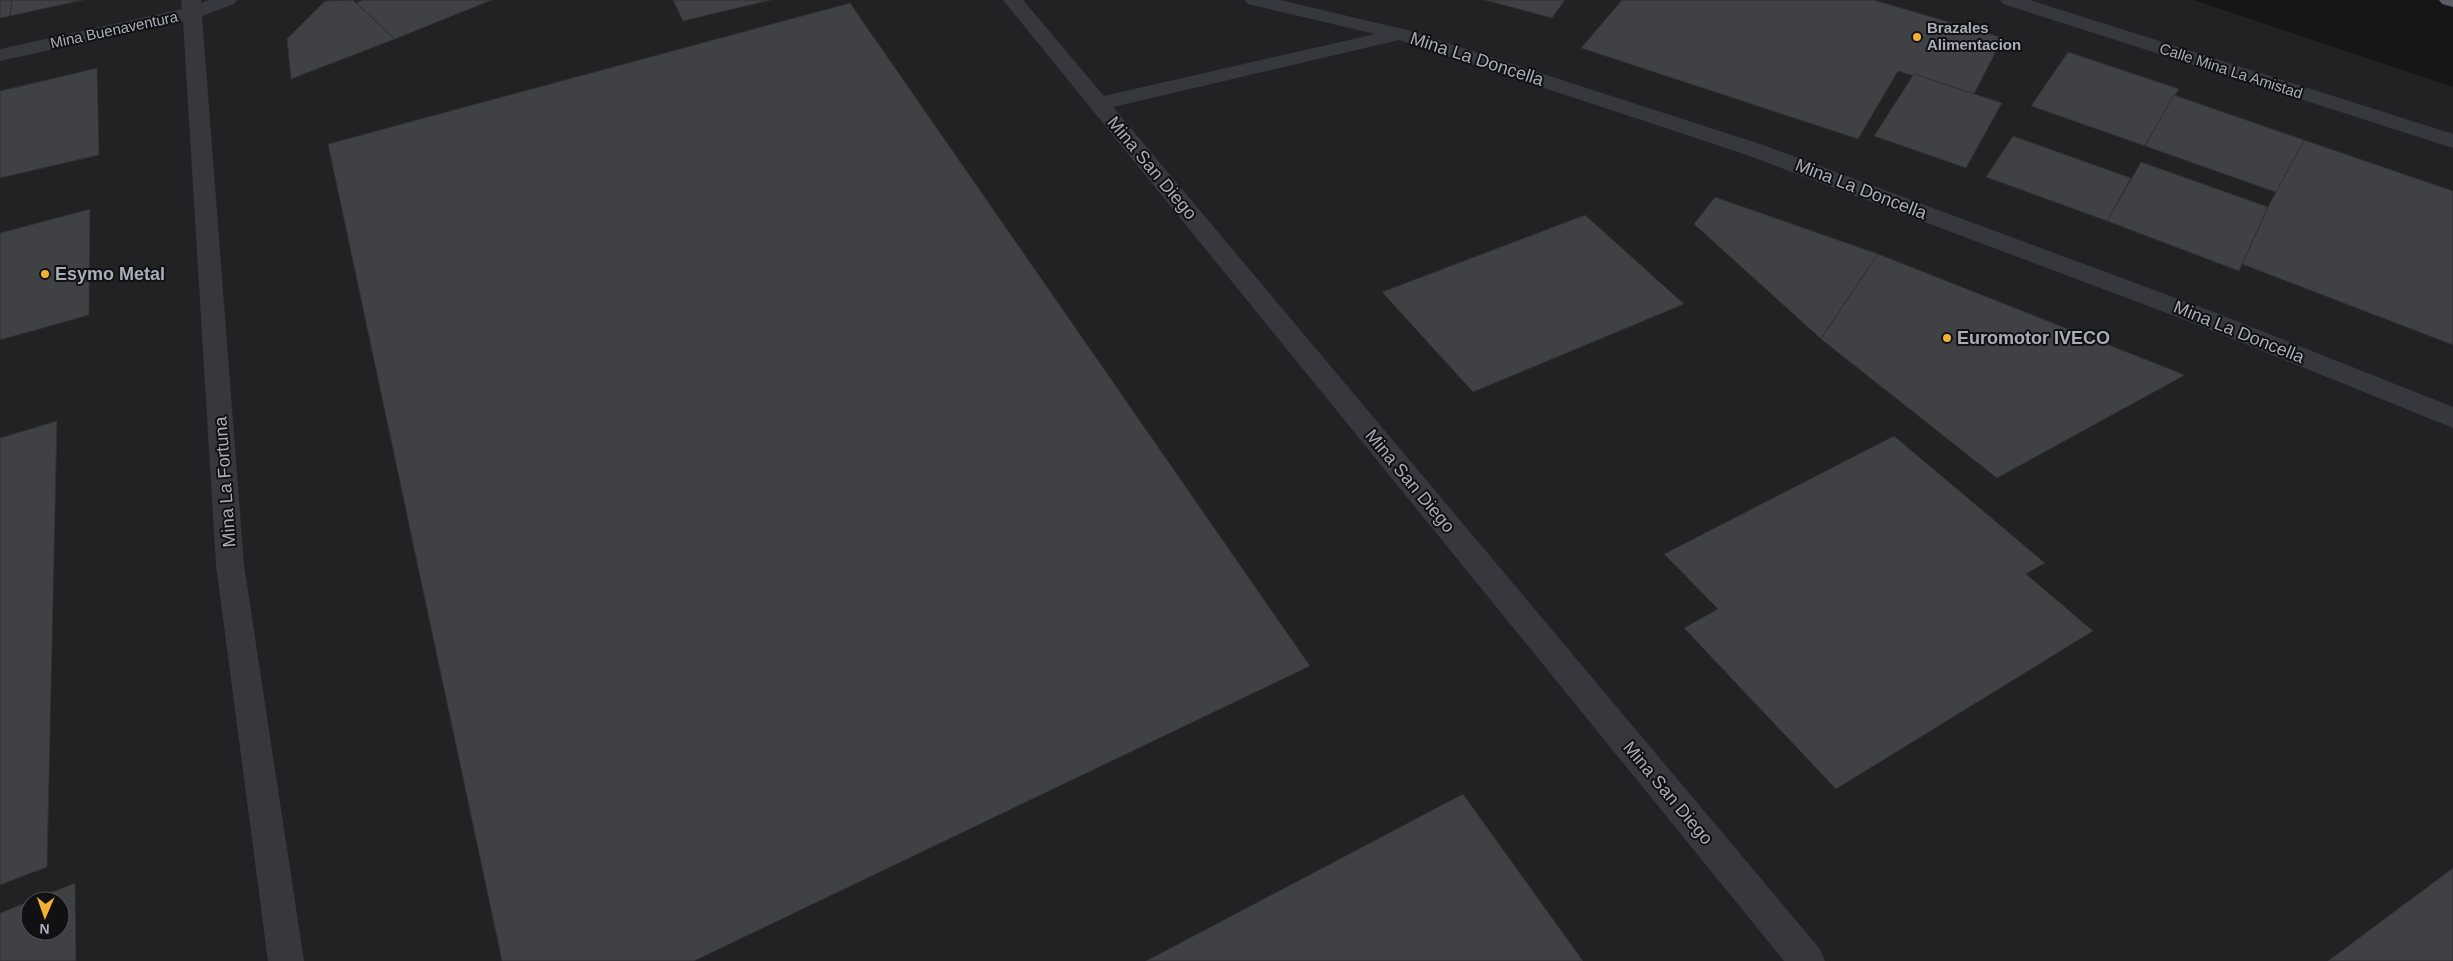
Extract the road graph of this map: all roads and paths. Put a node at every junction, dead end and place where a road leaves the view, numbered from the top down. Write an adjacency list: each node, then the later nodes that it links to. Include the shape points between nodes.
1 (227, 0): 7 (street, Mina Buenaventura)
2 (1013, 0): 10 (street, Mina San Diego)
3 (1255, 0): 8 (street, Mina La Doncella)
4 (2010, 0): 11 (street, Calle Mina La Amistad)
5 (2449, 0): 6 (highway)
6 (2453, 1)
7 (191, 6): 9 (street, Mina Buenaventura); 13 (street, Mina La Fortuna, via 230,565)
8 (1400, 34): 10 (street); 12 (street, Mina La Doncella, via 1755,150 2202,317)
9 (0, 55)
10 (1099, 104): 14 (street, Mina San Diego)
11 (2453, 141)
12 (2453, 418)
13 (286, 961)
14 (1807, 961)

